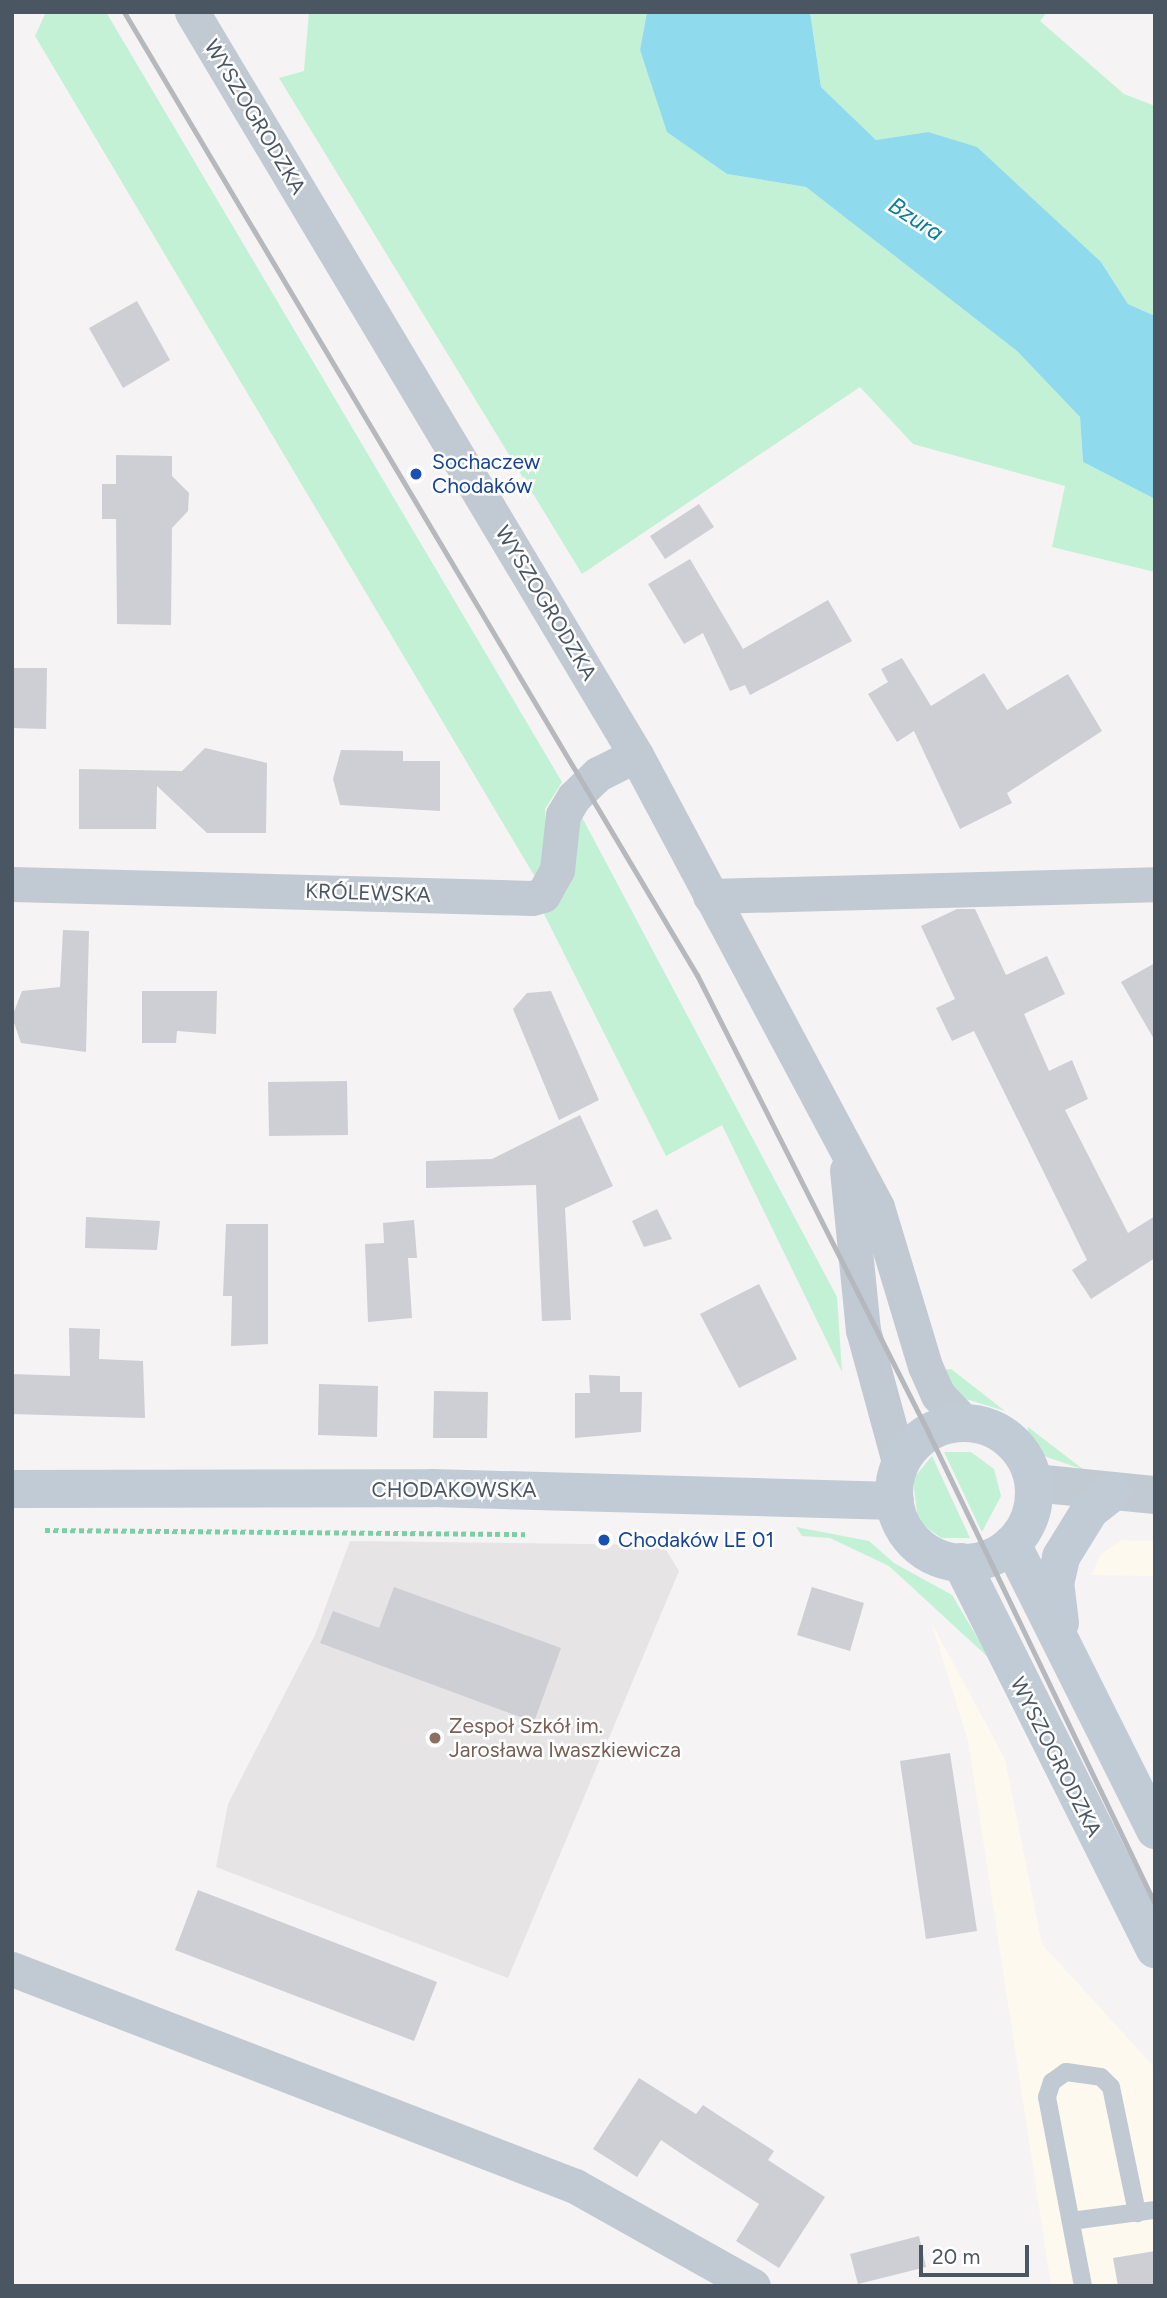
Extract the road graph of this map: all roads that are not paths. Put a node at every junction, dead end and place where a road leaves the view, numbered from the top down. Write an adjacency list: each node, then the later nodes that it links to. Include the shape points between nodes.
1 (192, 12): 2 (street, WYSZOGRODZKA)
2 (636, 755): 3 (street, KRÓLEWSKA, via 598,774 573,797 563,815 557,870 543,894 532,898); 5 (street, WYSZOGRODZKA)
3 (12, 884)
4 (1155, 884): 5 (street)
5 (710, 897): 6 (street, WYSZOGRODZKA)
6 (840, 1132): 7 (street, WYSZOGRODZKA, via 877,1207 925,1366 938,1395); 8 (street, WYSZOGRODZKA, via 853,1202 863,1330)
7 (965, 1423): 8 (main road, via 929,1433); 9 (main road, via 985,1426 1017,1447)
8 (897, 1483): 10 (main road, CHODAKOWSKA); 14 (main road, via 900,1520 924,1550)
9 (1034, 1483): 11 (street); 13 (main road, via 1032,1509)
10 (12, 1489)
11 (1111, 1493): 12 (street); 15 (main road, via 1081,1521 1061,1557 1055,1584)
12 (1155, 1495)
13 (1012, 1544): 14 (main road, via 988,1559); 15 (main road)
14 (961, 1562): 17 (main road, WYSZOGRODZKA)
15 (1064, 1638): 16 (main road)
16 (1155, 1830)
17 (1155, 1949)
18 (12, 1969): 21 (street, via 575,2186)
19 (1146, 2211): 20 (lane); 20 (lane, via 1121,2108 1101,2077 1078,2070 1052,2082 1047,2097)
20 (1071, 2221): 22 (lane)
21 (753, 2286)
22 (1083, 2286)

